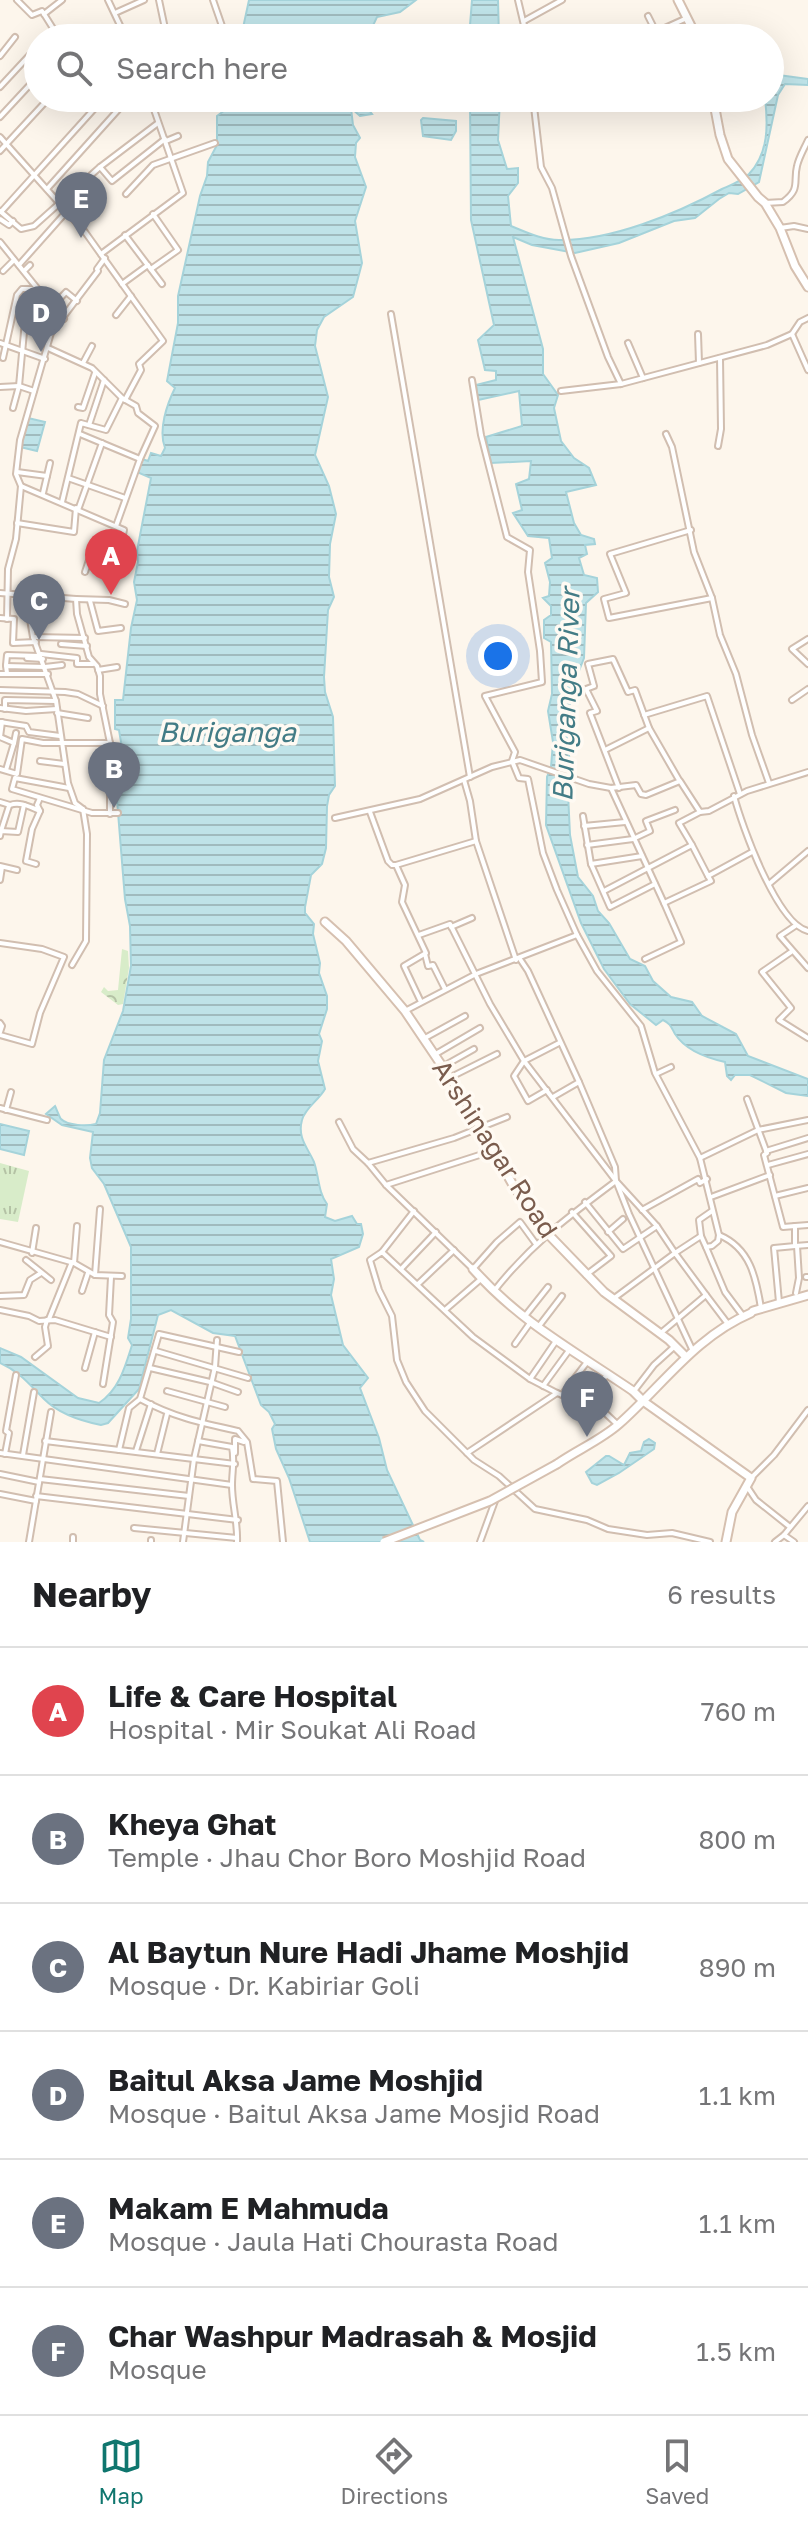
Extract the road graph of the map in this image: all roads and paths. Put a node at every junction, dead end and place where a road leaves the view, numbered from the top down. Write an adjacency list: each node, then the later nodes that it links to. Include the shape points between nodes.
1 (17, 0): 11 (street, via 32,15)
2 (62, 0): 11 (street)
3 (108, 0): 10 (street)
4 (144, 0): 10 (street)
5 (159, 0): 17 (street)
6 (213, 0): 18 (street)
7 (518, 0): 14 (street)
8 (562, 0): 14 (street)
9 (678, 0): 13 (street)
10 (115, 13): 16 (street)
11 (44, 14): 15 (street)
12 (648, 16): 20 (street)
13 (687, 18): 21 (street); 22 (street)
14 (524, 21): 19 (street)
15 (50, 24)
16 (120, 24)
17 (164, 24)
18 (221, 24)
19 (525, 24)
20 (652, 24)
21 (674, 24)
22 (690, 24)
23 (15, 37): 24 (street)
24 (0, 56)
25 (24, 61): 26 (street)
26 (0, 87)
27 (24, 91): 34 (street)
28 (36, 112): 41 (street)
29 (93, 112): 45 (street)
30 (116, 112): 46 (street)
31 (154, 112): 35 (street)
32 (535, 112): 95 (street, via 541,167)
33 (716, 112): 49 (street, via 728,159)
34 (0, 117)
35 (158, 123): 38 (street); 44 (street)
36 (178, 136): 38 (street)
37 (0, 137): 41 (street)
38 (165, 140): 43 (street); 44 (street, via 112,181)
39 (808, 140): 49 (street, via 792,192 783,202)
40 (215, 143): 43 (street)
41 (7, 144): 42 (street); 45 (street)
42 (0, 151)
43 (172, 158): 47 (street, via 153,165); 52 (street, via 183,193)
44 (100, 167): 48 (street)
45 (33, 175): 46 (street); 50 (street)
46 (47, 189): 48 (street)
47 (126, 194)
48 (59, 203): 51 (street); 54 (street, via 27,229)
49 (765, 203): 55 (street)
50 (1, 211): 54 (street)
51 (67, 211): 59 (street); 61 (street)
52 (153, 214): 57 (street); 63 (street, via 178,250)
53 (0, 219): 54 (street, via 9,225)
54 (13, 221)
55 (780, 228): 56 (street); 68 (street)
56 (808, 229)
57 (125, 235): 59 (street); 63 (street)
58 (0, 243): 60 (street)
59 (103, 256): 66 (street); 71 (street)
60 (14, 260): 61 (street); 64 (street)
61 (19, 265): 65 (street)
62 (30, 265): 65 (street)
63 (149, 267): 66 (street); 67 (street)
64 (3, 271)
65 (24, 271): 69 (street)
66 (122, 284): 70 (street)
67 (162, 284)
68 (808, 287)
69 (37, 289): 72 (street); 81 (street, via 19,291)
70 (131, 296): 74 (street); 100 (street, via 163,341 139,364 141,370)
71 (77, 301): 72 (street, via 66,292); 76 (street)
72 (51, 308): 76 (street)
73 (391, 314): 179 (street)
74 (116, 315)
75 (808, 318): 79 (street)
76 (64, 319): 83 (street, via 51,333)
77 (25, 321): 84 (street)
78 (698, 334): 89 (street)
79 (792, 334): 86 (street); 90 (street)
80 (628, 343): 92 (street)
81 (3, 344): 84 (street); 85 (street)
82 (92, 346): 88 (street)
83 (48, 348): 87 (street); 88 (street)
84 (21, 351): 87 (street); 96 (street)
85 (3, 358)
86 (720, 358): 89 (street); 107 (street)
87 (45, 359): 98 (street)
88 (83, 363): 91 (street)
89 (699, 363): 92 (street)
90 (808, 370)
91 (96, 372): 93 (street); 101 (street, via 83,408)
92 (643, 378): 95 (street)
93 (104, 380): 100 (street); 103 (street)
94 (472, 380): 174 (street, via 507,537 530,550 542,682 485,696 515,752)
95 (621, 384): 99 (street)
96 (19, 386): 97 (street); 98 (street); 102 (street)
97 (0, 387)
98 (34, 391): 110 (street)
99 (561, 391)
100 (124, 399): 103 (street, via 106,430); 108 (street, via 155,426)
101 (78, 407)
102 (13, 408)
103 (89, 425): 104 (street, via 81,423)
104 (79, 434): 106 (street); 112 (street)
105 (666, 434): 121 (street)
106 (102, 443): 108 (street); 113 (street)
107 (718, 446)
108 (140, 459): 116 (street)
109 (50, 463): 111 (street)
110 (16, 472): 111 (street); 114 (street)
111 (47, 476): 115 (street)
112 (68, 478): 113 (street); 117 (street)
113 (87, 484): 116 (street); 118 (street)
114 (21, 486): 115 (street); 119 (street)
115 (43, 493): 117 (street)
116 (125, 498): 120 (street)
117 (62, 502): 118 (street)
118 (77, 509): 119 (street, via 74,532); 120 (street)
119 (17, 523): 126 (street)
120 (116, 526): 122 (street, via 124,530)
121 (691, 530): 128 (street); 128 (street, via 610,554 626,593 604,599 609,618)
122 (119, 553): 123 (street); 124 (street, via 90,557)
123 (131, 553)
124 (85, 572)
125 (0, 593): 126 (street)
126 (8, 594): 127 (street); 132 (street)
127 (26, 596): 129 (street); 138 (street)
128 (712, 598): 182 (street)
129 (76, 599): 130 (street); 136 (street)
130 (90, 601): 131 (street); 135 (street, via 98,634)
131 (125, 604)
132 (3, 619): 134 (street, via 14,619)
133 (6, 627): 134 (street)
134 (14, 627): 138 (street, via 13,643)
135 (121, 628)
136 (85, 638): 138 (street); 140 (street)
137 (808, 639): 144 (street, via 792,649)
138 (35, 640): 141 (street)
139 (61, 644): 140 (street)
140 (87, 646): 143 (street)
141 (41, 656): 142 (street); 143 (street); 146 (street, via 7,655); 147 (street)
142 (27, 658)
143 (93, 664): 149 (street)
144 (808, 664)
145 (62, 665): 147 (street)
146 (6, 666): 147 (street); 151 (street)
147 (45, 667): 152 (street)
148 (117, 667): 149 (street)
149 (98, 670): 159 (street)
150 (0, 674): 151 (street)
151 (7, 674): 152 (street)
152 (48, 674): 155 (street)
153 (808, 689): 156 (street)
154 (0, 690): 155 (street)
155 (53, 691): 157 (street); 159 (street)
156 (792, 700)
157 (56, 701): 160 (street, via 5,700); 161 (street)
158 (108, 701): 159 (street)
159 (102, 703): 170 (street)
160 (2, 708): 161 (street)
161 (57, 711): 163 (street); 168 (street)
162 (644, 715): 165 (street); 172 (street, via 635,690 628,692 613,659 588,664 594,686 586,689 597,711 590,713); 186 (street, via 707,696)
163 (88, 718)
164 (1, 722): 167 (street); 168 (street)
165 (649, 728): 172 (street); 181 (street)
166 (16, 733): 169 (street)
167 (0, 736): 169 (street)
168 (60, 736): 171 (street)
169 (14, 743): 176 (street)
170 (110, 743): 171 (street); 197 (street)
171 (62, 744): 175 (street); 178 (street, via 22,739)
172 (605, 750): 185 (street)
173 (40, 761): 175 (street)
174 (512, 761): 179 (street); 184 (street); 228 (street, via 519,778 528,779 543,853)
175 (64, 764): 183 (street)
176 (3, 770): 178 (street)
177 (808, 772): 182 (street)
178 (16, 776): 183 (street); 187 (street, via 12,789)
179 (470, 777): 180 (street)
180 (464, 780): 194 (street); 204 (street)
181 (680, 781): 185 (street, via 646,795 636,785); 195 (street)
182 (769, 783): 186 (street)
183 (70, 788): 191 (street)
184 (611, 788): 185 (street); 200 (street)
185 (619, 788)
186 (737, 795): 195 (street); 208 (street)
187 (40, 798): 191 (street); 193 (street)
188 (0, 802): 189 (street)
189 (15, 803): 190 (street); 202 (street, via 7,807)
190 (24, 805): 193 (street); 202 (street, via 18,832)
191 (83, 809): 197 (street); 234 (street, via 86,941)
192 (675, 810): 203 (street, via 646,821 650,831)
193 (40, 811): 210 (street, via 23,860)
194 (370, 812): 199 (street); 212 (street, via 388,861)
195 (700, 812): 206 (street, via 679,823)
196 (118, 813): 197 (street)
197 (110, 814)
198 (583, 816): 201 (street)
199 (335, 818)
200 (625, 822): 201 (street); 203 (street)
201 (584, 826): 205 (street)
202 (0, 833)
203 (633, 839): 205 (street); 209 (street)
204 (476, 841): 212 (street); 233 (street)
205 (587, 845): 211 (street)
206 (692, 845): 214 (street); 216 (street)
207 (808, 851): 219 (street)
208 (752, 852): 216 (street); 219 (street)
209 (642, 856): 211 (street); 214 (street)
210 (36, 864)
211 (591, 864): 220 (street)
212 (396, 865): 227 (street, via 405,885 402,902)
213 (1, 867): 215 (street); 217 (street)
214 (647, 867): 218 (street); 220 (street)
215 (17, 870)
216 (708, 876): 221 (street, via 711,881)
217 (0, 880)
218 (655, 884): 220 (street, via 610,907); 221 (street)
219 (769, 884): 224 (street)
220 (604, 891)
221 (664, 903): 232 (street, via 681,942)
222 (472, 918): 225 (street)
223 (325, 922): 239 (street, Arshinagar Road)
224 (796, 926): 226 (street); 230 (street, via 780,936)
225 (451, 927): 227 (street); 236 (street)
226 (808, 931)
227 (419, 935): 231 (street)
228 (577, 935): 233 (street); 253 (street, via 597,971 641,1026)
229 (0, 943): 243 (street, via 64,957 32,1044)
230 (791, 952): 235 (street); 244 (street, via 762,972 791,1008 779,1020)
231 (425, 954): 237 (street); 238 (street, via 404,966)
232 (645, 959)
233 (515, 960): 236 (street); 246 (street, via 528,971)
234 (72, 965)
235 (808, 968)
236 (476, 974): 237 (street); 250 (street)
237 (445, 989): 238 (street)
238 (421, 1002): 239 (street)
239 (405, 1011): 245 (street, Arshinagar Road)
240 (465, 1016): 245 (street)
241 (0, 1023): 243 (street)
242 (480, 1028): 249 (street)
243 (0, 1034)
244 (808, 1038)
245 (423, 1039): 249 (street, Arshinagar Road)
246 (559, 1043): 250 (street); 255 (street)
247 (474, 1049): 251 (street)
248 (497, 1054): 254 (street)
249 (434, 1055): 251 (street, Arshinagar Road)
250 (524, 1061): 256 (street); 256 (street, via 514,1076 527,1101)
251 (442, 1067): 254 (street, Arshinagar Road)
252 (671, 1067): 253 (street)
253 (656, 1074): 272 (street)
254 (449, 1078): 266 (street, Arshinagar Road)
255 (579, 1082): 258 (street); 277 (street)
256 (548, 1089): 258 (street)
257 (11, 1092): 261 (street)
258 (553, 1097): 277 (street)
259 (747, 1099): 267 (street)
260 (0, 1108): 261 (street)
261 (6, 1110): 263 (street)
262 (507, 1117): 266 (street)
263 (47, 1120)
264 (808, 1120): 267 (street)
265 (339, 1122): 273 (street, via 353,1149)
266 (480, 1128): 269 (street, Arshinagar Road); 273 (street)
267 (758, 1130): 270 (street); 272 (street)
268 (808, 1138): 270 (street)
269 (492, 1151): 278 (street); 296 (street, Arshinagar Road)
270 (766, 1151): 274 (street)
271 (808, 1154): 274 (street)
272 (700, 1158): 276 (street)
273 (368, 1163): 278 (street)
274 (767, 1165): 275 (street)
275 (770, 1175): 280 (street); 281 (street)
276 (707, 1179): 281 (street); 284 (street)
277 (616, 1181): 282 (street); 284 (street); 298 (street)
278 (386, 1185): 286 (street)
279 (808, 1188): 280 (street)
280 (775, 1196): 292 (street, via 783,1227)
281 (711, 1197): 285 (street)
282 (585, 1202): 287 (street); 295 (street)
283 (100, 1209): 316 (street)
284 (642, 1210): 291 (street)
285 (713, 1210): 297 (street); 299 (street, via 699,1220)
286 (414, 1211): 294 (street); 306 (street)
287 (572, 1212): 296 (street); 317 (street, via 611,1256)
288 (623, 1219): 295 (street)
289 (808, 1225): 292 (street)
290 (77, 1226): 310 (street)
291 (657, 1226): 298 (street); 308 (street)
292 (795, 1226): 303 (street)
293 (36, 1228): 307 (street)
294 (436, 1232): 305 (street); 312 (street)
295 (608, 1232): 298 (street, via 623,1249)
296 (547, 1233): 301 (street); 317 (street, Arshinagar Road)
297 (719, 1235): 304 (street); 334 (street, via 736,1242 756,1277)
298 (641, 1236): 311 (street)
299 (701, 1236): 304 (street); 308 (street)
300 (0, 1242): 307 (street)
301 (536, 1244): 313 (street, via 520,1222); 325 (street)
302 (808, 1245): 303 (street)
303 (796, 1246): 327 (street); 331 (street, via 774,1248)
304 (706, 1247): 334 (street, via 725,1292)
305 (454, 1250): 313 (street); 322 (street)
306 (382, 1252): 312 (street); 387 (street, via 370,1260 392,1316 397,1360 406,1382 425,1411)
307 (32, 1253): 310 (street)
308 (675, 1253): 311 (street); 326 (street)
309 (26, 1260): 314 (street)
310 (73, 1263): 315 (street); 337 (street)
311 (654, 1268): 330 (street); 336 (street)
312 (401, 1269): 322 (street)
313 (473, 1269): 320 (street)
314 (41, 1273): 321 (street); 328 (street, via 30,1280 24,1295)
315 (88, 1273): 316 (street); 324 (street)
316 (95, 1275): 319 (street)
317 (586, 1275): 330 (street, Arshinagar Road)
318 (122, 1276): 319 (street)
319 (111, 1277): 342 (street)
320 (481, 1279): 325 (street); 333 (street)
321 (51, 1280)
322 (418, 1284): 333 (street)
323 (548, 1287): 338 (street)
324 (82, 1291)
325 (493, 1292): 338 (street)
326 (706, 1295): 336 (street); 339 (street)
327 (804, 1295): 331 (street)
328 (0, 1296)
329 (562, 1296): 338 (street)
330 (613, 1299): 341 (street, Arshinagar Road)
331 (779, 1302): 334 (street)
332 (1, 1310): 335 (street); 337 (street)
333 (445, 1310): 361 (street)
334 (752, 1312): 339 (street)
335 (0, 1317)
336 (677, 1318): 341 (street); 349 (street)
337 (48, 1319): 340 (street); 353 (street, via 48,1346)
338 (530, 1323): 344 (street); 345 (street)
339 (728, 1324): 352 (street)
340 (95, 1332): 342 (street); 356 (street)
341 (660, 1334): 346 (street, Arshinagar Road)
342 (111, 1337): 363 (street)
343 (217, 1340): 347 (street)
344 (557, 1340): 348 (street); 361 (street)
345 (515, 1344)
346 (675, 1346): 352 (street, Arshinagar Road); 366 (street)
347 (217, 1347): 350 (street, via 159,1334); 351 (street); 355 (street)
348 (570, 1349): 354 (street); 364 (street)
349 (692, 1349)
350 (156, 1351): 355 (street); 357 (street)
351 (239, 1352)
352 (685, 1356): 371 (street)
353 (35, 1357)
354 (587, 1362): 359 (street); 369 (street)
355 (215, 1367): 360 (street); 362 (street)
356 (85, 1368)
357 (150, 1368): 362 (street); 370 (street)
358 (16, 1375): 386 (street)
359 (607, 1375): 366 (street); 373 (street)
360 (248, 1378)
361 (530, 1379): 364 (street)
362 (210, 1382): 368 (street); 372 (street)
363 (103, 1384)
364 (543, 1386): 369 (street)
365 (167, 1391): 372 (street)
366 (633, 1391): 371 (street)
367 (34, 1392): 390 (street)
368 (238, 1392)
369 (560, 1394): 373 (street); 387 (street)
370 (140, 1399): 374 (street); 384 (street, via 129,1408)
371 (643, 1401): 380 (street); 397 (street)
372 (207, 1402): 375 (street); 379 (street)
373 (583, 1402): 380 (street)
374 (151, 1404): 378 (street); 385 (street)
375 (225, 1407)
376 (808, 1410): 397 (street)
377 (51, 1412): 381 (street)
378 (167, 1413): 379 (street); 388 (street)
379 (201, 1424): 382 (street); 383 (street, via 238,1431)
380 (618, 1425): 414 (street, bridge, via 490,1501)
381 (45, 1441): 384 (street); 391 (street)
382 (198, 1441): 389 (street, via 232,1447); 392 (street)
383 (247, 1442): 389 (street, via 235,1439); 413 (street, via 253,1479 277,1481)
384 (119, 1450): 385 (street)
385 (136, 1451): 388 (street)
386 (3, 1453): 390 (street)
387 (467, 1453): 399 (street)
388 (157, 1454): 392 (street)
389 (233, 1454): 393 (street)
390 (23, 1455): 391 (street)
391 (42, 1459): 395 (street); 396 (street)
392 (194, 1459): 393 (street); 396 (street)
393 (235, 1464): 398 (street)
394 (0, 1474): 395 (street)
395 (40, 1480): 401 (street); 402 (street)
396 (191, 1481): 398 (street); 401 (street)
397 (748, 1482): 406 (street, via 756,1500); 417 (street, via 732,1512)
398 (232, 1485): 405 (street)
399 (515, 1491): 415 (street, via 494,1502); 416 (street, via 535,1509 608,1529 672,1533)
400 (0, 1494): 402 (street)
401 (189, 1496): 404 (street)
402 (36, 1499): 404 (street); 411 (street)
403 (808, 1506): 406 (street)
404 (187, 1514): 405 (street); 408 (street)
405 (238, 1520): 410 (street)
406 (790, 1527): 409 (street)
407 (134, 1528): 408 (street)
408 (185, 1532): 410 (street); 412 (street)
409 (784, 1535): 418 (street); 419 (street)
410 (237, 1540)
411 (29, 1542)
412 (183, 1542)
413 (283, 1542)
414 (384, 1542)
415 (480, 1542)
416 (710, 1542)
417 (726, 1542)
418 (775, 1542)
419 (794, 1542)

